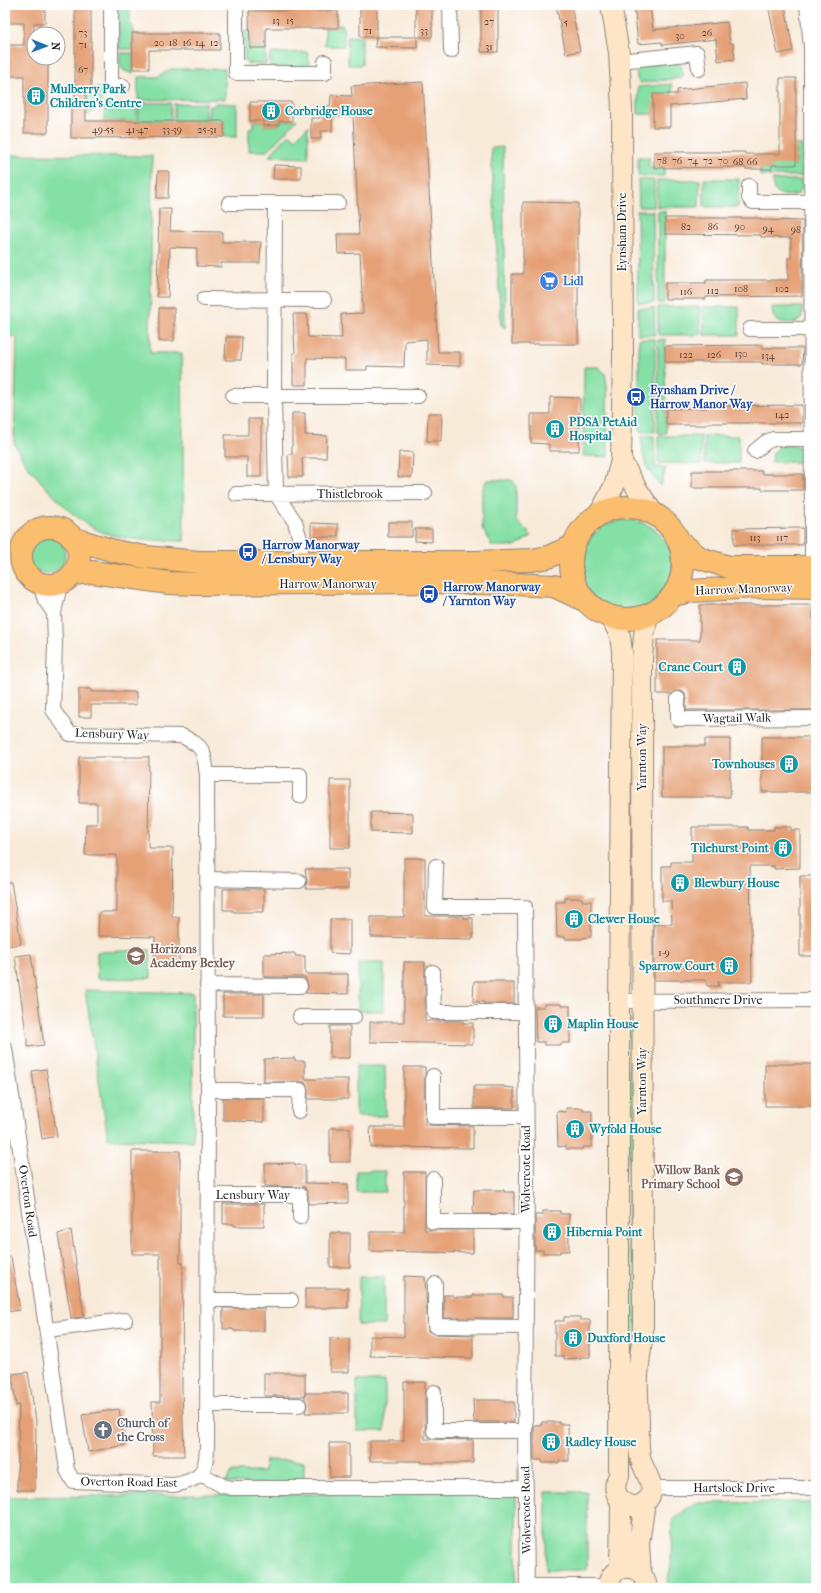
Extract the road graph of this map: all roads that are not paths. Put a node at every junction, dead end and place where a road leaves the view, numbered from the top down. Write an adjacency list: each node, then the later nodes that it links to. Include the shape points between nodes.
1 (111, 5): 10 (street, via 111,86)
2 (236, 5): 8 (street, via 236,73 324,73)
3 (450, 5): 6 (street)
4 (612, 5): 7 (street, Eynsham Drive)
5 (810, 7): 11 (street)
6 (451, 51)
7 (620, 61): 9 (street, via 697,53); 29 (street, Eynsham Drive, via 623,357)
8 (324, 62)
9 (699, 69)
10 (123, 86)
11 (814, 126): 13 (street)
12 (749, 186): 13 (street, via 749,198 753,202)
13 (811, 202): 17 (street)
14 (275, 203): 15 (street); 16 (street); 19 (street)
15 (338, 203)
16 (229, 204)
17 (813, 260): 22 (street)
18 (204, 299): 19 (street)
19 (275, 300): 20 (street); 25 (street)
20 (324, 300)
21 (750, 329): 22 (street)
22 (811, 329): 23 (street)
23 (814, 381): 27 (street)
24 (233, 396): 25 (street)
25 (274, 396): 26 (street); 32 (street)
26 (418, 396)
27 (811, 439): 28 (street, via 773,439); 40 (street)
28 (755, 451)
29 (621, 460): 33 (street, Eynsham Drive, via 616,484); 34 (street)
30 (425, 493): 32 (street, Thistlebrook)
31 (236, 494): 32 (street, Thistlebrook)
32 (276, 494): 39 (street, via 295,522 301,543)
33 (601, 511): 34 (main road, via 624,508); 37 (main road, via 588,521)
34 (654, 514): 36 (main road, via 673,531)
35 (72, 538): 38 (main road, via 58,528 35,531); 39 (main road, Harrow Manorway, via 114,551 146,557 199,562); 41 (main road, via 79,553 78,563)
36 (680, 542): 40 (main road, Harrow Manorway, via 700,558 729,567); 42 (main road, via 683,572)
37 (572, 546): 39 (main road, Harrow Manorway, via 548,557 532,560); 43 (main road, via 571,572 574,585)
38 (13, 561): 41 (main road, via 34,581)
39 (301, 561)
40 (815, 574): 42 (main road, Harrow Manorway, via 755,588 690,591)
41 (58, 580): 43 (main road, Harrow Manorway, via 92,572 169,583 197,584 514,584 554,586); 44 (street, Lensbury Way); 44 (street, Lensbury Way, via 45,600)
42 (673, 596): 45 (main road)
43 (582, 599): 46 (main road, via 599,614)
44 (54, 613): 49 (street, Lensbury Way, via 53,710 70,734 182,736 195,743 205,753)
45 (648, 616): 46 (main road); 59 (street, Yarnton Way, via 642,659)
46 (612, 619): 58 (street, Yarnton Way, via 620,636 622,651)
47 (678, 699): 48 (street, Wagtail Walk, via 678,719)
48 (816, 718)
49 (207, 775): 50 (street, via 300,775); 52 (street, Lensbury Way)
50 (300, 796)
51 (436, 866): 60 (street, Wolvercote Road, via 435,907 525,907)
52 (207, 879): 53 (street); 55 (street, Lensbury Way)
53 (299, 881)
54 (434, 972): 60 (street, via 434,1012)
55 (207, 985): 56 (street); 65 (street, Lensbury Way)
56 (300, 986)
57 (816, 1000): 59 (street, Southmere Drive)
58 (620, 1001): 59 (street, Southmere Drive); 84 (street, Yarnton Way)
59 (642, 1001): 86 (street, Yarnton Way, via 643,1334 638,1376 640,1456)
60 (526, 1012): 67 (street, Wolvercote Road)
61 (300, 1017): 62 (street)
62 (354, 1017)
63 (5, 1048): 77 (street, Overton Road)
64 (434, 1076): 67 (street, Wolvercote Road, via 433,1117)
65 (208, 1090): 66 (street, via 300,1090); 69 (street, Lensbury Way)
66 (299, 1111)
67 (526, 1117): 71 (street, Wolvercote Road)
68 (433, 1179): 71 (street, Wolvercote Road, via 433,1222)
69 (208, 1195): 70 (street, Lensbury Way, via 300,1195); 73 (street, Lensbury Way)
70 (300, 1217)
71 (526, 1222): 76 (street, Wolvercote Road)
72 (435, 1284): 76 (street, via 435,1326)
73 (208, 1300): 74 (street); 80 (street, Lensbury Way)
74 (291, 1300)
75 (125, 1320): 77 (street)
76 (526, 1327): 82 (street, Wolvercote Road)
77 (47, 1330): 78 (street, Overton Road)
78 (55, 1390): 83 (street, Overton Road East, via 67,1470 73,1481 174,1485 187,1482)
79 (434, 1392): 82 (street, via 434,1431)
80 (207, 1405): 81 (street); 83 (street, Lensbury Way, via 206,1463)
81 (299, 1405)
82 (525, 1431): 85 (street, Wolvercote Road)
83 (201, 1474): 85 (street, via 232,1488)
84 (619, 1476): 86 (street, via 629,1470 638,1470); 88 (street, Yarnton Way, via 615,1489)
85 (526, 1488): 91 (street, Wolvercote Road)
86 (647, 1488): 87 (street, Hartslock Drive); 88 (street, via 638,1505 630,1506); 90 (street, Yarnton Way, via 639,1544)
87 (816, 1488)
88 (621, 1501): 89 (street, Yarnton Way)
89 (620, 1569): 90 (street, Yarnton Way, via 630,1568); 92 (street, via 609,1580)
90 (644, 1580)
91 (527, 1587): 92 (street)
92 (608, 1587)

